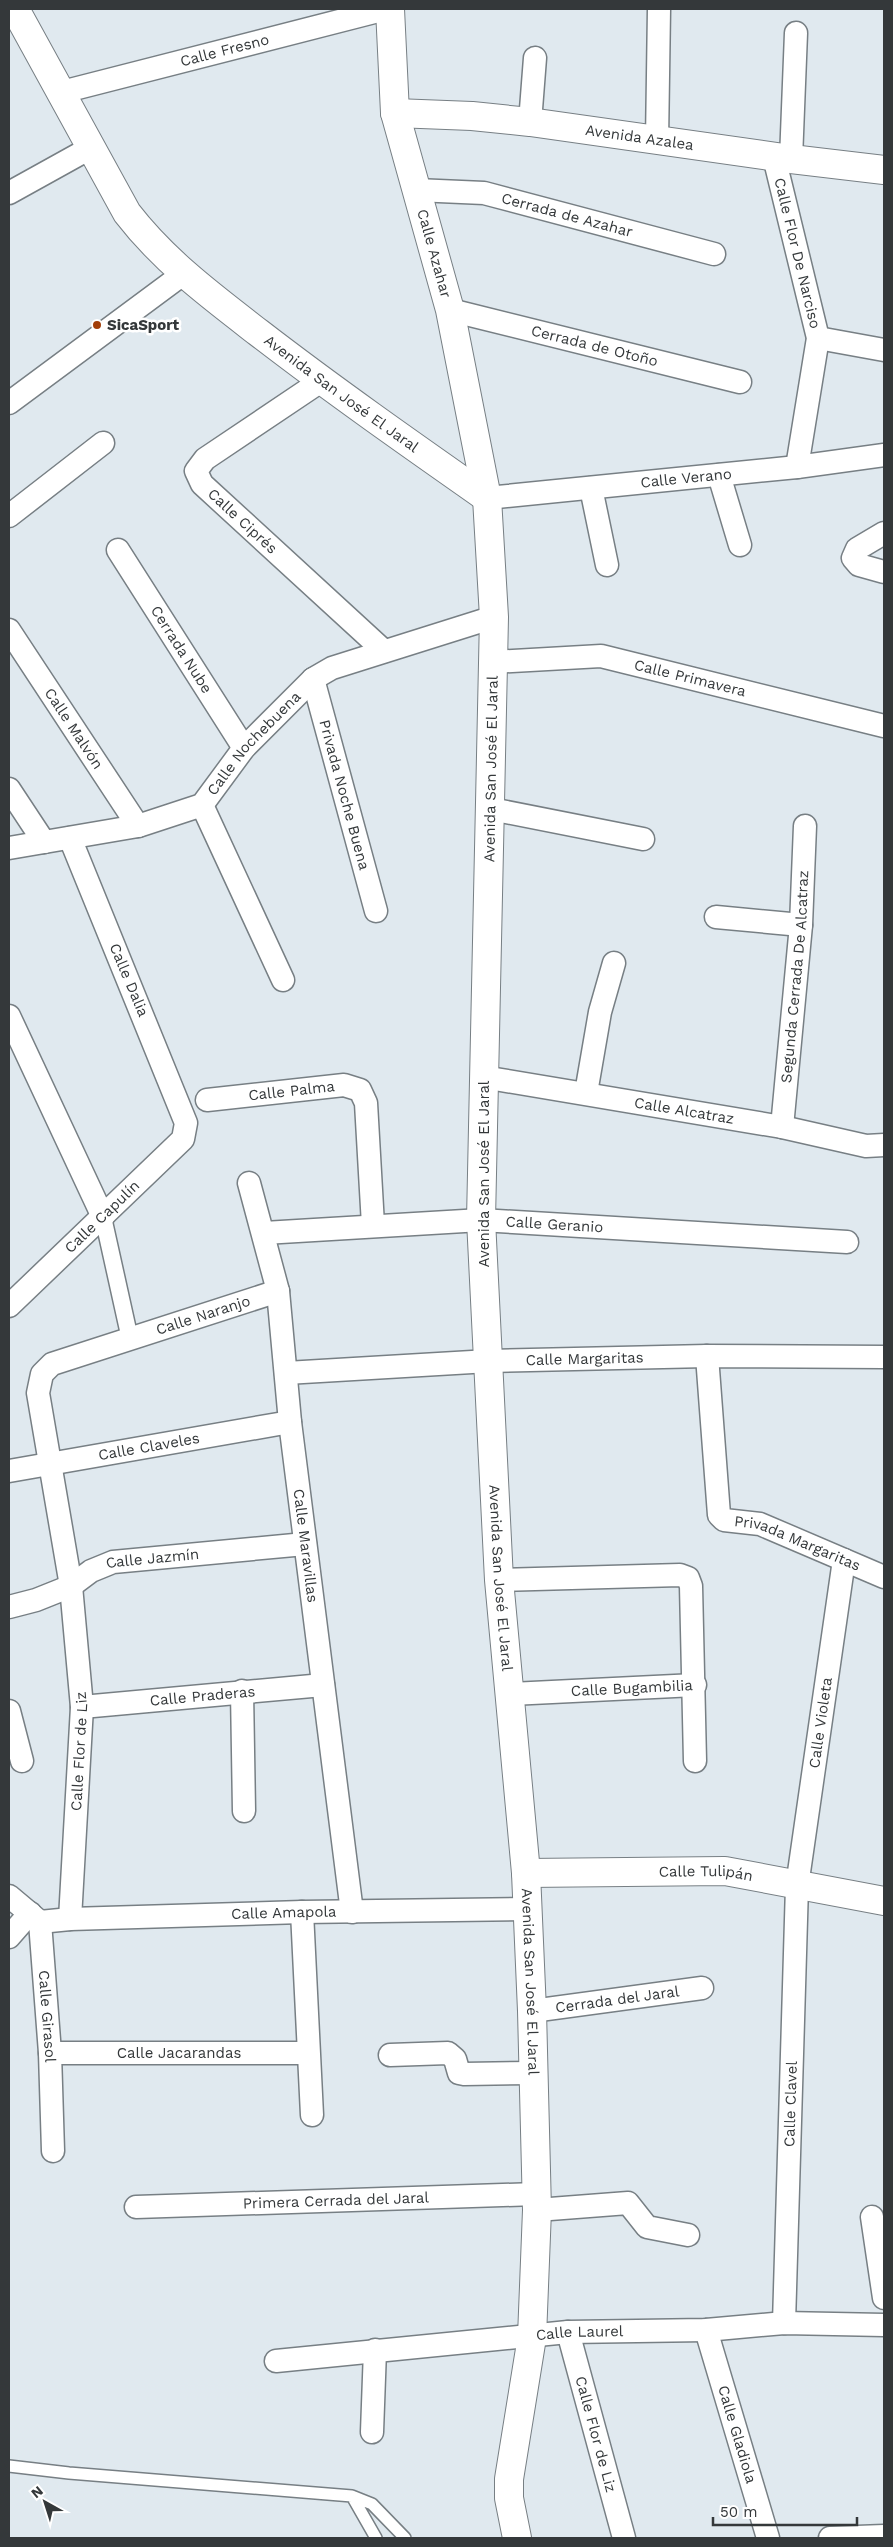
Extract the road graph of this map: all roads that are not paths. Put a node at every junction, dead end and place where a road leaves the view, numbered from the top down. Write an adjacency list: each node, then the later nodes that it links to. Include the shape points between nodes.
1 (386, 9): 7 (street, Calle Fresno)
2 (390, 9): 8 (street, Calle Azahar)
3 (659, 9): 10 (street)
4 (15, 19): 7 (street, Avenida San José El Jaral)
5 (796, 33): 12 (street, Calle Flor De Narciso)
6 (535, 58): 9 (street)
7 (62, 92): 11 (street, Avenida San José El Jaral)
8 (395, 113): 9 (street, Avenida Azalea); 14 (street, Calle Azahar)
9 (530, 122): 10 (street, Avenida Azalea)
10 (657, 141): 12 (street, Avenida Azalea)
11 (92, 147): 15 (street); 17 (street, Avenida San José El Jaral, via 127,213 145,237)
12 (782, 158): 13 (street, Avenida Azalea); 19 (street, Calle Flor De Narciso)
13 (884, 170)
14 (416, 190): 16 (street, Cerrada de Azahar, via 484,193); 18 (street, Calle Azahar)
15 (9, 193)
16 (714, 254)
17 (183, 274): 21 (street, Avenida San José El Jaral); 23 (street)
18 (450, 310): 22 (street, Cerrada de Otoño); 29 (street, Calle Azahar)
19 (818, 338): 20 (street); 26 (street, Calle Flor De Narciso)
20 (884, 350)
21 (321, 380): 29 (street, Avenida San José El Jaral); 38 (street, Calle Ciprés, via 205,459 196,471 202,484)
22 (740, 382)
23 (9, 403)
24 (103, 443): 30 (street)
25 (884, 455): 26 (street, Calle Verano)
26 (797, 467): 27 (street, Calle Verano)
27 (719, 475): 28 (street, Calle Verano); 32 (street)
28 (591, 488): 29 (street, Calle Verano); 34 (street)
29 (487, 498): 36 (street, Avenida San José El Jaral)
30 (9, 516)
31 (884, 533): 35 (street, via 857,549 853,558 859,565)
32 (740, 545)
33 (118, 550): 42 (street, Cerrada Nube)
34 (606, 565)
35 (884, 572)
36 (494, 618): 38 (street, Calle Nochebuena); 39 (street, Avenida San José El Jaral)
37 (9, 630): 46 (street, Calle Malvón)
38 (384, 651): 40 (street, Calle Nochebuena, via 332,668)
39 (493, 662): 41 (street, Calle Primavera, via 601,656); 45 (street, Avenida San José El Jaral)
40 (313, 679): 42 (street, Calle Nochebuena); 52 (street, Privada Noche Buena)
41 (884, 726)
42 (244, 748): 44 (street, Calle Nochebuena)
43 (9, 789): 50 (street)
44 (202, 805): 46 (street, Calle Nochebuena); 56 (street)
45 (491, 809): 49 (street); 58 (street, Avenida San José El Jaral)
46 (138, 826): 48 (street, Calle Nochebuena)
47 (805, 826): 54 (street, Segunda Cerrada De Alcatraz)
48 (70, 838): 50 (street, Calle Nochebuena); 61 (street, Calle Dalia)
49 (643, 839)
50 (44, 842): 51 (street, Calle Nochebuena)
51 (9, 848)
52 (376, 911)
53 (716, 917): 54 (street)
54 (802, 925): 62 (street, Segunda Cerrada De Alcatraz)
55 (614, 963): 59 (street, via 600,1012)
56 (284, 980)
57 (9, 1016): 65 (street)
58 (483, 1077): 59 (street, Calle Alcatraz); 66 (street, Avenida San José El Jaral)
59 (586, 1093): 62 (street, Calle Alcatraz)
60 (207, 1100): 67 (street, Calle Palma, via 344,1085 360,1090 366,1104)
61 (186, 1122): 65 (street, Calle Capulín, via 183,1139)
62 (782, 1128): 63 (street, Calle Alcatraz, via 866,1146)
63 (884, 1145)
64 (249, 1182): 68 (street, Calle Maravillas)
65 (103, 1217): 71 (street, Calle Capulín); 72 (street)
66 (481, 1220): 67 (street, Calle Geranio); 69 (street, Calle Geranio); 75 (street, Avenida San José El Jaral)
67 (372, 1225): 68 (street, Calle Geranio)
68 (264, 1233): 70 (street, Calle Maravillas)
69 (847, 1242)
70 (278, 1291): 72 (street, Calle Naranjo); 76 (street, Calle Maravillas)
71 (9, 1306)
72 (130, 1339): 77 (street, Calle Naranjo, via 52,1364)
73 (707, 1356): 74 (street, Calle Margaritas); 75 (street, Calle Margaritas); 82 (street, Privada Margaritas, via 719,1515 724,1520 760,1524)
74 (884, 1357)
75 (490, 1361): 76 (street, Calle Margaritas); 84 (street, Avenida San José El Jaral)
76 (286, 1372): 78 (street, Calle Maravillas)
77 (42, 1374): 79 (street, Calle Flor de Liz, via 38,1393)
78 (290, 1422): 79 (street, Calle Claveles); 81 (street, Calle Maravillas)
79 (49, 1464): 80 (street, Calle Claveles); 85 (street, Calle Flor de Liz)
80 (9, 1471)
81 (305, 1544): 85 (street, Calle Jazmín, via 113,1562 91,1570); 87 (street, Calle Maravillas)
82 (844, 1560): 83 (street, Privada Margaritas); 97 (street, Calle Violeta)
83 (884, 1577)
84 (499, 1580): 88 (street, Calle Bugambilia, via 680,1575 688,1578); 90 (street, Avenida San José El Jaral)
85 (71, 1586): 86 (street, Calle Jazmín); 91 (street, Calle Flor de Liz)
86 (9, 1607)
87 (323, 1685): 89 (street, Calle Praderas); 102 (street, Calle Maravillas)
88 (695, 1685): 90 (street, Calle Bugambilia); 94 (street)
89 (242, 1691): 91 (street, Calle Praderas); 95 (street)
90 (511, 1694): 96 (street, Avenida San José El Jaral)
91 (82, 1707): 104 (street, Calle Flor de Liz)
92 (9, 1711): 93 (street)
93 (22, 1761)
94 (695, 1761)
95 (244, 1811)
96 (526, 1873): 97 (street, Calle Tulipán, via 725,1871); 100 (street, Avenida San José El Jaral)
97 (797, 1886): 99 (street, Calle Tulipán); 119 (street, Calle Clavel)
98 (9, 1896): 103 (street)
99 (884, 1901)
100 (528, 1908): 102 (street, Calle Amapola); 107 (street, Avenida San José El Jaral)
101 (302, 1912): 102 (street, Calle Amapola); 104 (street, Calle Amapola); 109 (street)
102 (352, 1912)
103 (35, 1917): 104 (street, Calle Amapola); 105 (street); 108 (street, Calle Girasol)
104 (70, 1919)
105 (9, 1937)
106 (702, 1988): 107 (street, Cerrada del Jaral)
107 (532, 2011): 111 (street, Avenida San José El Jaral)
108 (50, 2053): 109 (street, Calle Jacarandas); 113 (street, Calle Girasol)
109 (308, 2053): 112 (street)
110 (390, 2055): 111 (street, via 448,2053 455,2059 459,2073 464,2074)
111 (534, 2073): 114 (street, Avenida San José El Jaral)
112 (312, 2115)
113 (52, 2151)
114 (536, 2202): 115 (street, Primera Cerrada del Jaral); 117 (street, Primera Cerrada del Jaral, via 628,2203 647,2227); 123 (street, Avenida San José El Jaral)
115 (136, 2207)
116 (872, 2216): 118 (street)
117 (688, 2235)
118 (884, 2298)
119 (784, 2324): 120 (street, Calle Laurel); 121 (street, Calle Laurel)
120 (884, 2325)
121 (706, 2330): 122 (street, Calle Laurel); 134 (street, Calle Gladiola)
122 (568, 2332): 123 (street, Calle Laurel); 133 (street, Calle Flor de Liz)
123 (532, 2336): 124 (street, Calle Laurel); 132 (street, Avenida San José El Jaral, via 509,2478)
124 (375, 2350): 125 (street, Calle Laurel); 126 (street)
125 (276, 2361)
126 (372, 2432)
127 (11, 2465): 128 (lane, via 69,2473)
128 (352, 2496): 130 (lane); 131 (lane, via 372,2504)
129 (884, 2536): 135 (street)
130 (376, 2538)
131 (405, 2538)
132 (516, 2538)
133 (624, 2538)
134 (768, 2538)
135 (830, 2538)

